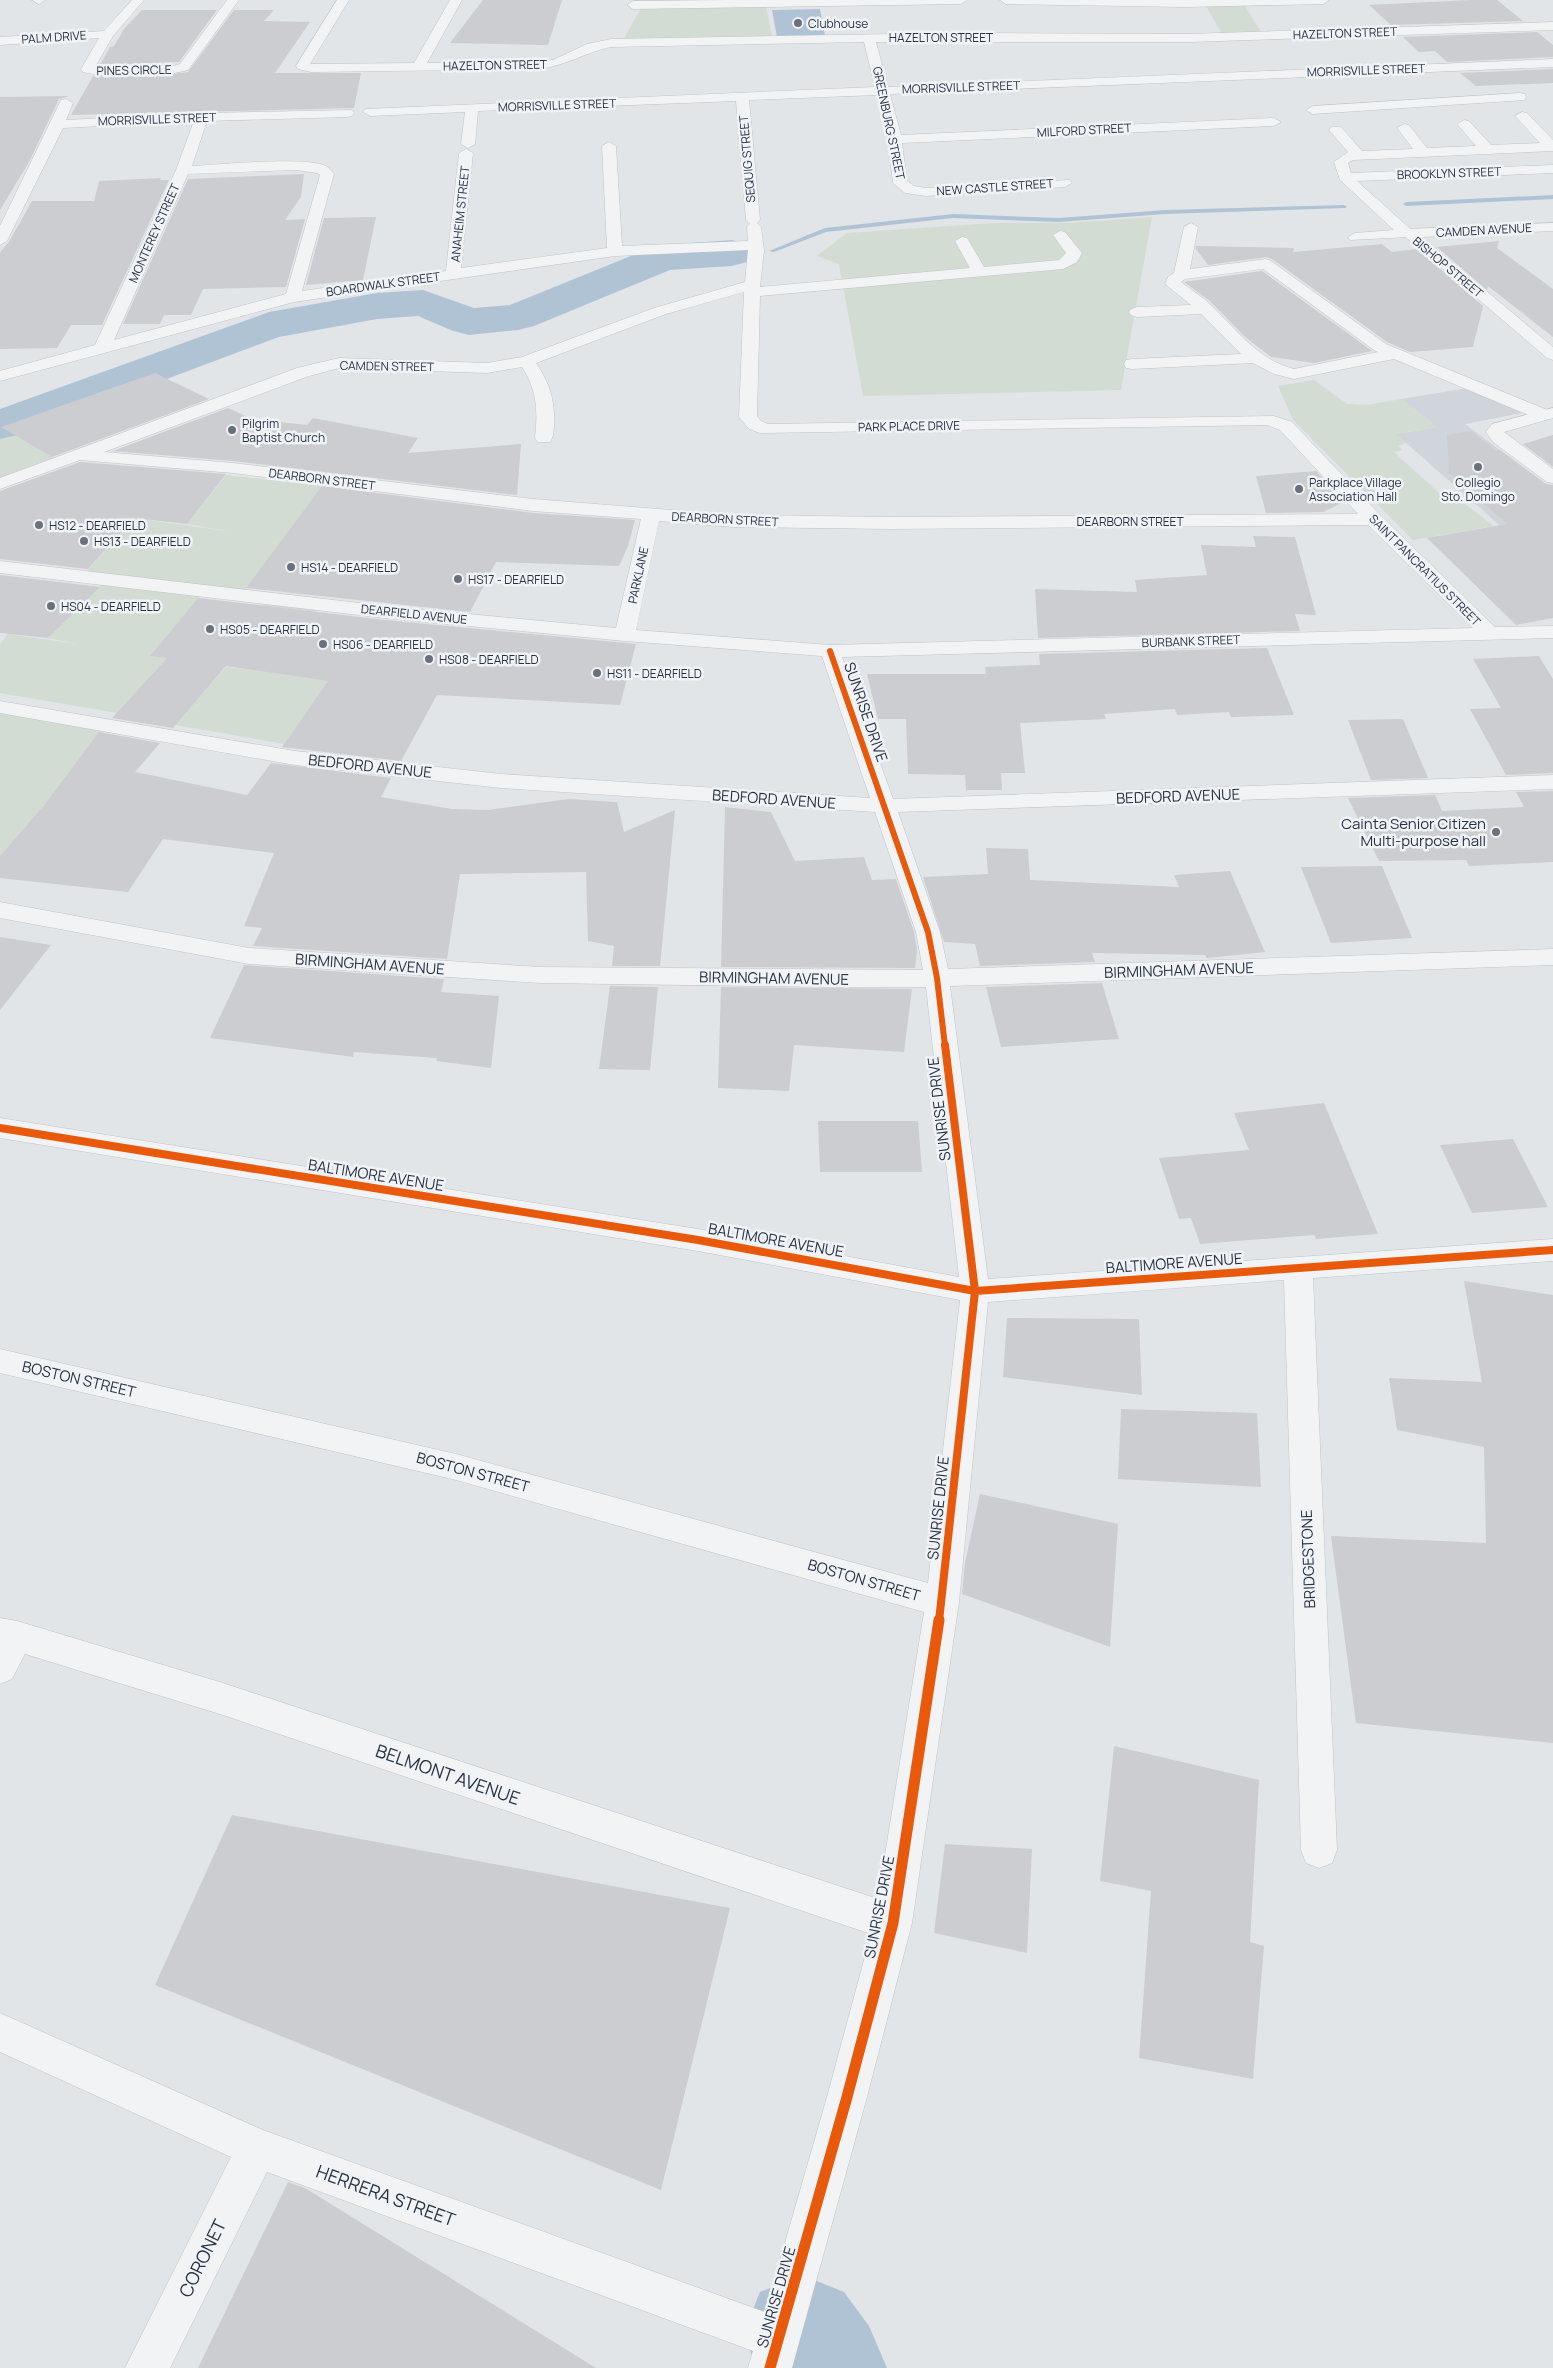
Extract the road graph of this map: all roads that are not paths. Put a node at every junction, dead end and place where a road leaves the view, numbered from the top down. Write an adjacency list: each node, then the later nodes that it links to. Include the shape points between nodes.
1 (138, 0): 11 (street, PINES CIRCLE)
2 (233, 0): 11 (street, PINES CIRCLE, via 187,66 180,69 87,69)
3 (343, 0): 16 (street, HAZELTON STREET, via 302,66)
4 (456, 0): 16 (street)
5 (961, 0): 8 (street)
6 (1006, 0): 7 (street, via 1186,3)
7 (1322, 0)
8 (632, 6)
9 (1553, 26): 12 (street, HAZELTON STREET, via 1189,38)
10 (620, 28): 14 (street)
11 (108, 34): 13 (street, PALM DRIVE)
12 (869, 38): 14 (street, HAZELTON STREET); 18 (street, GREENBURG STREET)
13 (0, 40)
14 (611, 43): 16 (street, HAZELTON STREET, via 591,47 549,64)
15 (1553, 64): 17 (street, MORRISVILLE STREET)
16 (419, 66)
17 (1362, 70): 18 (street, MORRISVILLE STREET); 22 (street)
18 (883, 91): 19 (street, MORRISVILLE STREET); 35 (street, GREENBURG STREET)
19 (742, 97): 23 (street, MORRISVILLE STREET, via 608,107); 52 (street, SEQUIG STREET)
20 (1520, 97): 22 (street)
21 (66, 103): 30 (street)
22 (1389, 105): 24 (street)
23 (472, 108): 25 (street, MORRISVILLE STREET); 55 (street, ANAHEIM STREET)
24 (1313, 110)
25 (370, 112)
26 (347, 113): 28 (street, MORRISVILLE STREET)
27 (1522, 116): 36 (street)
28 (202, 117): 30 (street, MORRISVILLE STREET); 41 (street, MONTEREY STREET)
29 (1274, 122): 35 (street, MILFORD STREET)
30 (56, 124): 50 (street)
31 (1464, 124): 37 (street)
32 (1404, 128): 38 (street)
33 (1336, 130): 39 (street)
34 (609, 139): 53 (street)
35 (895, 139): 44 (street, GREENBURG STREET, via 900,183 910,190)
36 (1552, 146): 37 (street)
37 (1487, 149): 38 (street)
38 (1422, 151): 39 (street)
39 (1358, 155): 42 (street, via 1341,162)
40 (1553, 169): 42 (street, BROOKLYN STREET)
41 (183, 170): 58 (street, via 296,166 321,169 327,174); 61 (street, MONTEREY STREET)
42 (1345, 177): 47 (street, BISHOP STREET)
43 (1065, 183): 44 (street, NEW CASTLE STREET)
44 (926, 192)
45 (1191, 227): 56 (street)
46 (1553, 227): 47 (street, CAMDEN AVENUE)
47 (1408, 233): 49 (street, CAMDEN AVENUE); 63 (street, BISHOP STREET)
48 (1060, 235): 54 (street, CAMDEN STREET, via 1074,253 1072,259 1063,264)
49 (1355, 237)
50 (0, 241)
51 (962, 241): 54 (street)
52 (756, 245): 53 (street, BOARDWALK STREET); 57 (street, PARK PLACE DRIVE)
53 (615, 251): 55 (street, BOARDWALK STREET)
54 (978, 271): 57 (street, CAMDEN STREET)
55 (453, 274): 58 (street, BOARDWALK STREET)
56 (1181, 275): 59 (street, via 1173,280 1173,284); 62 (street, via 1266,264)
57 (752, 289): 65 (street, CAMDEN STREET, via 660,311); 69 (street, PARK PLACE DRIVE, via 748,417 755,425 766,429)
58 (293, 297): 61 (street, BOARDWALK STREET)
59 (1206, 310): 60 (street); 64 (street)
60 (1137, 312)
61 (102, 348): 67 (street, BOARDWALK STREET)
62 (1392, 354): 64 (street, via 1294,374 1280,372); 68 (street)
63 (1553, 356)
64 (1254, 358): 66 (street)
65 (526, 361): 70 (street, via 545,393); 71 (street, CAMDEN STREET, via 479,368 339,363 303,372)
66 (1132, 364)
67 (0, 376)
68 (1549, 414): 72 (street, via 1498,428 1495,432)
69 (1246, 419): 75 (street, SAINT PANCRATIUS STREET, via 1268,420 1286,426)
70 (544, 438)
71 (80, 455): 73 (street, CAMDEN STREET); 74 (street, DEARBORN STREET, via 233,468 533,505)
72 (1553, 478)
73 (0, 484)
74 (651, 516): 75 (street, DEARBORN STREET, via 734,521 888,523); 79 (street, PARKLANE)
75 (1373, 519): 78 (street, SAINT PANCRATIUS STREET)
76 (0, 566): 79 (street, DEARFIELD AVENUE, via 385,612)
77 (1553, 632): 78 (street, BURBANK STREET)
78 (1489, 633): 80 (street, BURBANK STREET)
79 (626, 635): 80 (street, DEARFIELD AVENUE)
80 (830, 651): 83 (street, SUNRISE DRIVE)
81 (0, 707): 83 (street, BEDFORD AVENUE, via 315,760 502,781)
82 (1553, 782): 83 (street, BEDFORD AVENUE)
83 (884, 806): 86 (street, SUNRISE DRIVE, via 928,932)
84 (0, 910): 86 (street, BIRMINGHAM AVENUE, via 249,956 540,975)
85 (1553, 957): 86 (street, BIRMINGHAM AVENUE)
86 (937, 978): 90 (street, SUNRISE DRIVE)
87 (0, 1128): 90 (street, BALTIMORE AVENUE, via 698,1240)
88 (1553, 1250): 89 (street, BALTIMORE AVENUE)
89 (1298, 1269): 90 (street, BALTIMORE AVENUE); 95 (street, BRIDGESTONE)
90 (975, 1290): 92 (street, SUNRISE DRIVE)
91 (0, 1361): 92 (street, BOSTON STREET, via 456,1467)
92 (942, 1602): 96 (street, SUNRISE DRIVE)
93 (9, 1634): 94 (street); 96 (street, BELMONT AVENUE, via 223,1699)
94 (0, 1668)
95 (1319, 1850)
96 (893, 1923): 99 (street, SUNRISE DRIVE)
97 (0, 2032): 98 (street, HERRERA STREET)
98 (256, 2148): 99 (street, HERRERA STREET); 100 (street, CORONET)
99 (775, 2354)
100 (147, 2368)

